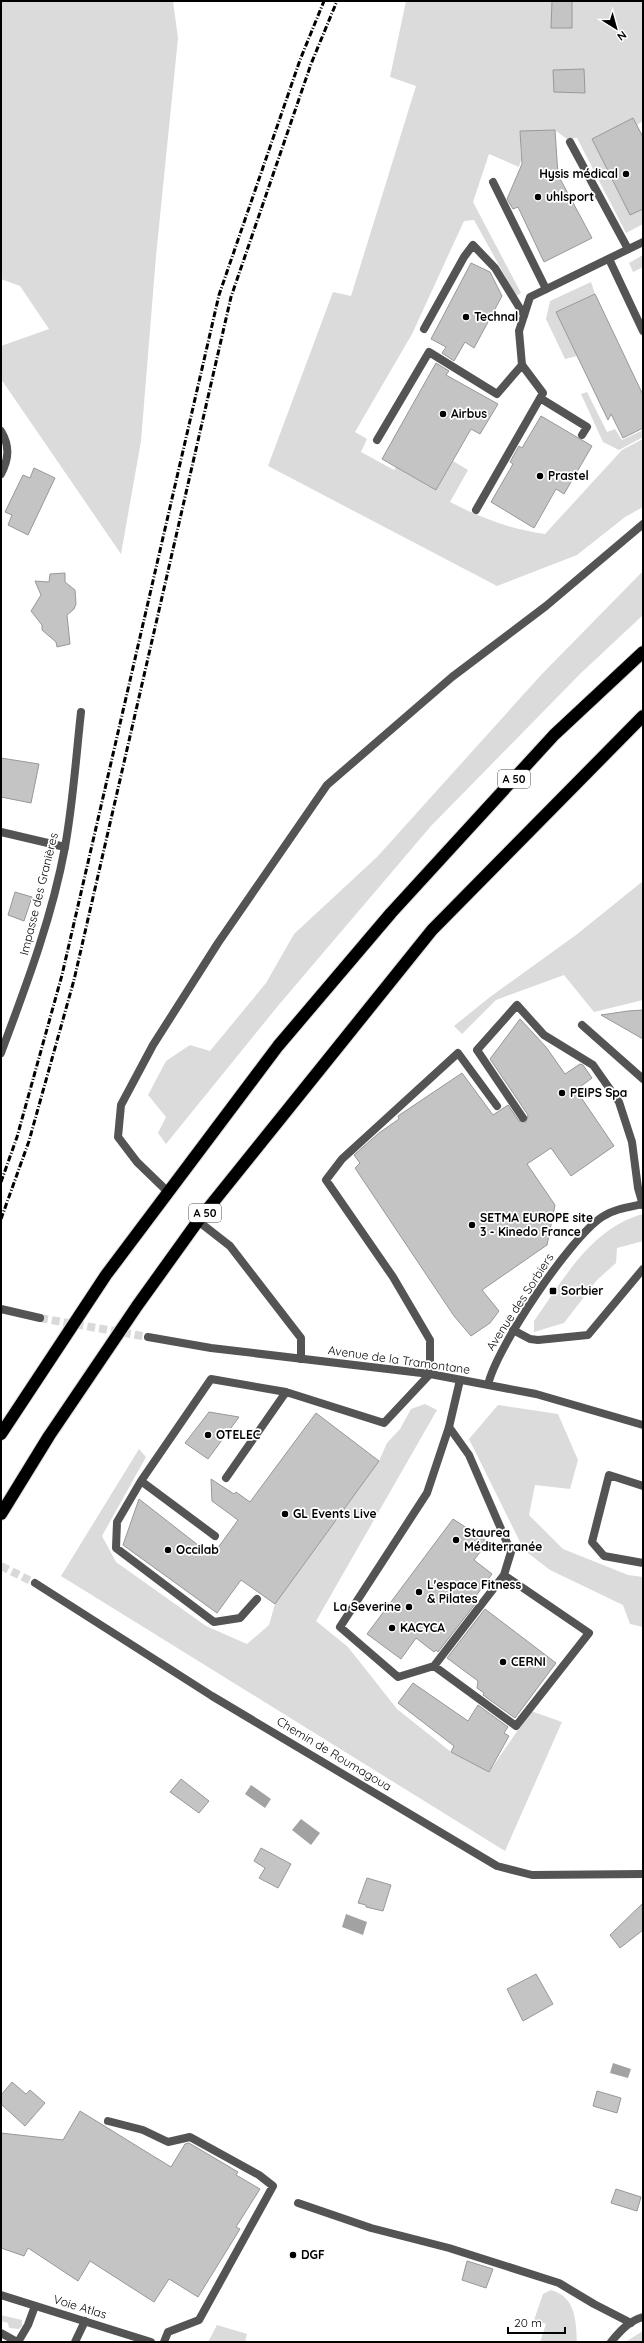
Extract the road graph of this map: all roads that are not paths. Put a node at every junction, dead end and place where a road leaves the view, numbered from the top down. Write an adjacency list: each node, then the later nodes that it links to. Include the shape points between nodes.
1 (570, 142): 4 (street)
2 (493, 182): 6 (street)
3 (643, 242): 4 (street)
4 (628, 249): 5 (street)
5 (609, 259): 6 (street); 9 (street)
6 (546, 289): 7 (street, via 530,297)
7 (524, 315): 8 (street, via 495,268 474,245 464,256); 10 (street, via 519,331)
8 (424, 329)
9 (643, 331)
10 (522, 365): 11 (street, via 543,393); 14 (street, via 497,394 429,352)
11 (540, 398): 13 (street, via 587,427); 16 (street)
12 (1, 431): 15 (street, via 8,453 7,464)
13 (582, 436)
14 (377, 440)
15 (1, 474)
16 (476, 510)
17 (643, 524): 28 (street, via 546,606 452,677 327,785 218,943 153,1045 121,1105 118,1137 137,1162)
18 (643, 652): 28 (highway, A 50, via 554,735 391,913 278,1046)
19 (81, 712): 22 (street, Impasse des Granières)
20 (643, 716): 30 (highway, A 50, via 432,930)
21 (1, 832): 22 (street)
22 (65, 847): 24 (street, Impasse des Granières, via 35,961)
23 (582, 1025): 25 (street)
24 (1, 1053)
25 (643, 1079)
26 (497, 1106): 37 (street, via 458,1053 342,1159 326,1180 393,1277 430,1340)
27 (523, 1118): 29 (street, via 476,1050 517,1005 544,1035 593,1065 619,1102 632,1142 638,1188)
28 (167, 1191): 43 (highway, A 50, via 106,1275)
29 (643, 1204): 34 (street, Avenue des Sorbiers, via 618,1209 587,1228 574,1242)
30 (198, 1221): 36 (street, via 230,1246 301,1338); 47 (highway, A 50, via 49,1436)
31 (643, 1269): 34 (street, via 588,1335 538,1340 530,1339)
32 (1, 1309): 33 (street)
33 (40, 1318)
34 (513, 1330): 39 (street, Avenue des Sorbiers, via 491,1371)
35 (148, 1337): 36 (street, Avenue de la Tramontane)
36 (302, 1359): 37 (street, Avenue de la Tramontane)
37 (430, 1374): 38 (street, Avenue de la Tramontane); 40 (street, via 384,1423)
38 (460, 1380): 39 (street, Avenue de la Tramontane); 42 (street)
39 (488, 1385): 41 (street, Avenue de la Tramontane, via 536,1394)
40 (286, 1392): 44 (street); 45 (street, via 211,1379)
41 (643, 1425)
42 (448, 1427): 50 (street, via 469,1455 511,1552); 53 (street, via 427,1492 340,1627 398,1677)
43 (1, 1434)
44 (226, 1478)
45 (141, 1481): 48 (street); 52 (street, via 117,1522 116,1548 214,1622 240,1618)
46 (643, 1486): 49 (street, via 608,1475 592,1542 604,1556)
47 (1, 1514)
48 (215, 1536)
49 (643, 1563)
50 (504, 1575): 53 (street); 53 (street, via 589,1633 516,1726)
51 (35, 1583): 54 (street, Chemin de Roumagoua, via 212,1696 497,1866 532,1875)
52 (257, 1599)
53 (434, 1666)
54 (643, 1874)
55 (108, 2121): 66 (street, via 143,2130 168,2142 190,2137 259,2175 273,2186 199,2320 168,2332)
56 (298, 2203): 61 (street, via 371,2228 449,2248 559,2283)
57 (1, 2296): 58 (street, Voie Atlas)
58 (35, 2306): 60 (street, Voie Atlas); 63 (street)
59 (643, 2317): 61 (street)
60 (85, 2321): 64 (street); 65 (street, Voie Atlas)
61 (631, 2323): 67 (street)
62 (1, 2333): 63 (street)
63 (18, 2342)
64 (75, 2342)
65 (151, 2342)
66 (164, 2342)
67 (611, 2342)

